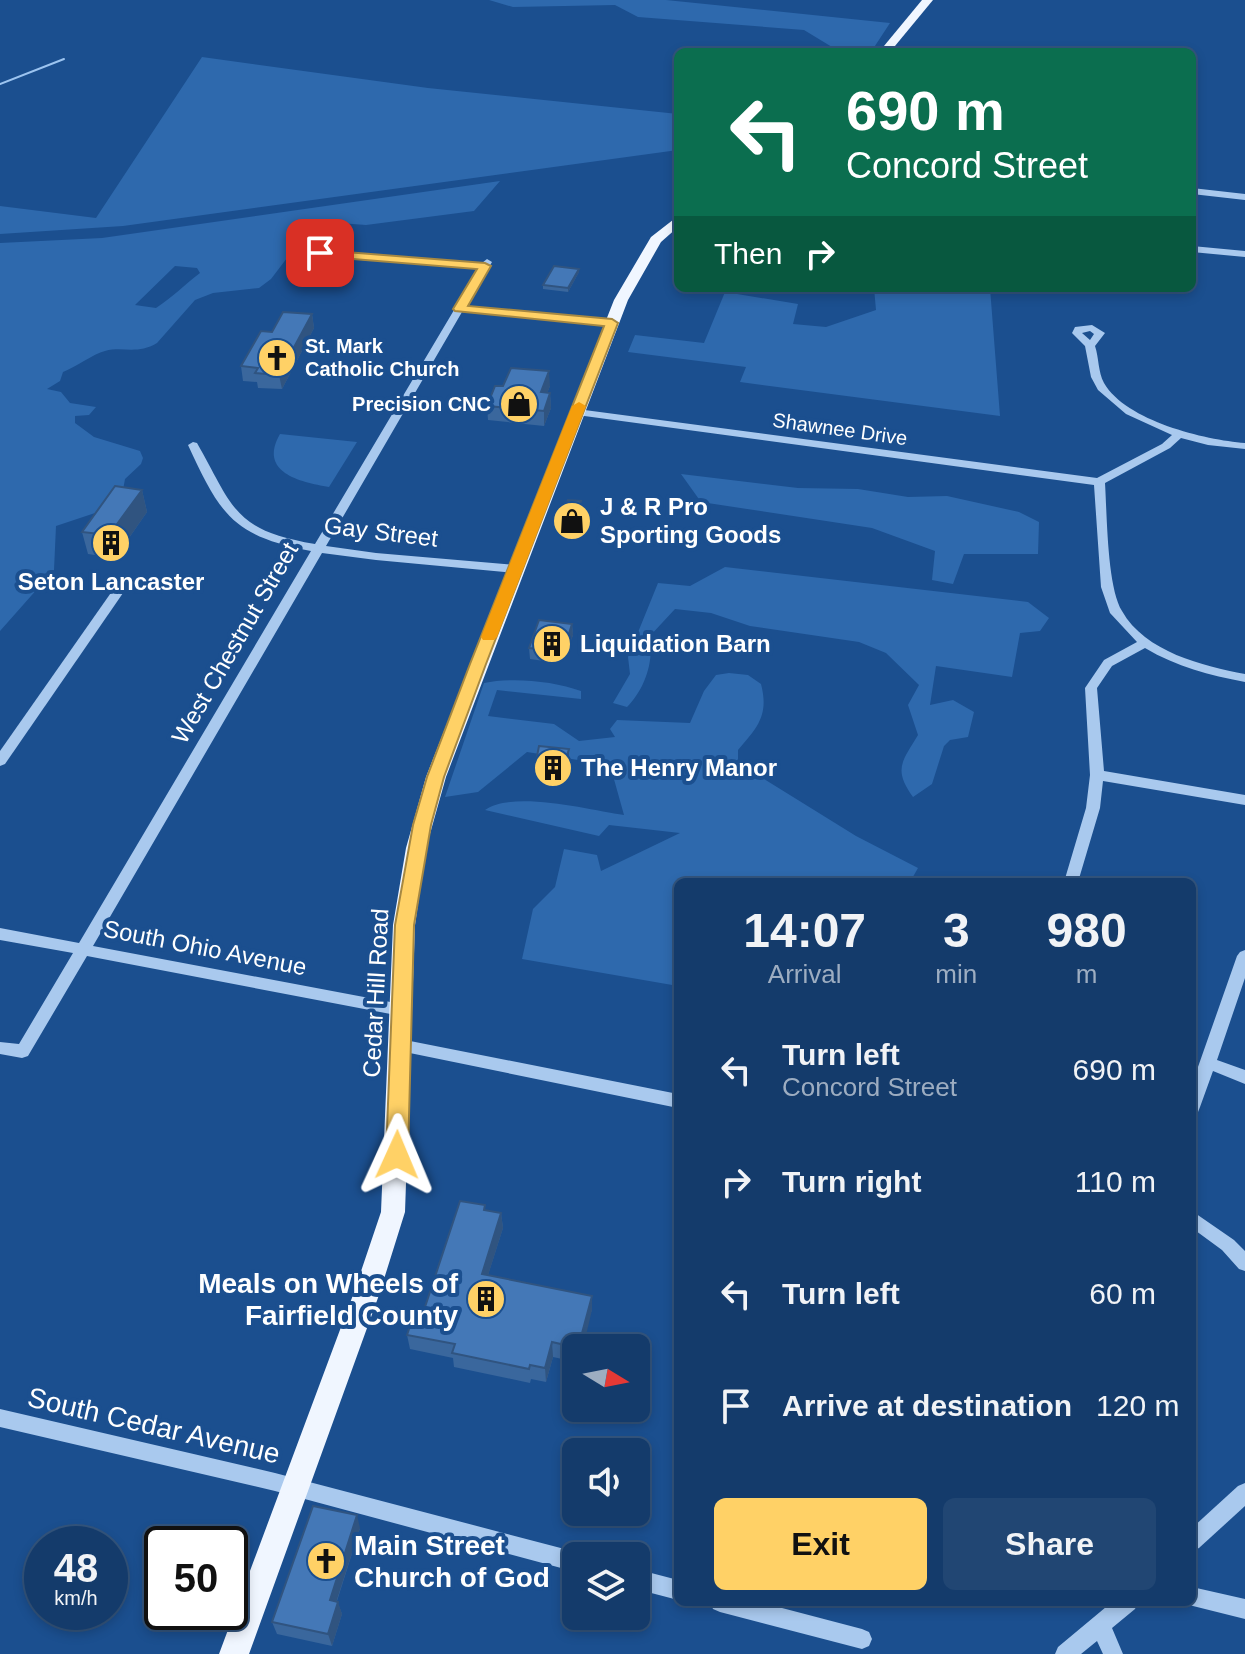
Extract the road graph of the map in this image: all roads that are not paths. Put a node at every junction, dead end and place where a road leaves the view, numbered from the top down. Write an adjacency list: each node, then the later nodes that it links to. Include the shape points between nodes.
1 (928, 0): 2 (main road)
2 (887, 48)
3 (1196, 191): 4 (street)
4 (1245, 197)
5 (674, 224): 10 (main road, Cedar Hill Road, via 650,249)
6 (1196, 249): 8 (street)
7 (306, 254): 9 (street, West Chestnut Street, via 486,264)
8 (1245, 254)
9 (460, 309): 10 (street); 17 (street, West Chestnut Street)
10 (612, 323): 12 (main road, Cedar Hill Road)
11 (1090, 346): 13 (street, via 1092,368 1108,394 1137,415)
12 (577, 412): 16 (street, Shawnee Drive); 18 (main road, Cedar Hill Road)
13 (1180, 433): 15 (street); 16 (street)
14 (193, 445): 17 (street, Gay Street, via 219,495 240,521 276,539)
15 (1245, 446)
16 (1099, 482): 20 (street, via 1109,597)
17 (318, 547): 18 (street, Gay Street); 27 (street, West Chestnut Street)
18 (515, 569): 29 (main road, Cedar Hill Road, via 422,825 404,925)
19 (126, 580): 22 (street)
20 (1145, 643): 21 (street, via 1186,664); 23 (street, via 1108,663 1091,688)
21 (1245, 678)
22 (0, 761)
23 (1097, 775): 24 (street); 25 (street)
24 (1245, 800)
25 (1072, 878)
26 (0, 934): 27 (street, South Ohio Avenue)
27 (86, 949): 29 (street, South Ohio Avenue); 31 (street, West Chestnut Street, via 22,1052)
28 (1245, 956): 32 (street)
29 (401, 1010): 30 (main road, Cedar Hill Road)
30 (400, 1045): 35 (street); 39 (main road, Cedar Hill Road, via 393,1212)
31 (0, 1048)
32 (1208, 1063): 33 (street); 34 (street)
33 (1245, 1077)
34 (1196, 1085)
35 (674, 1100)
36 (1196, 1221): 37 (street)
37 (1245, 1263)
38 (0, 1418): 39 (street, South Cedar Avenue)
39 (296, 1488): 42 (street, South Cedar Avenue); 51 (main road, Cedar Hill Road)
40 (1245, 1493): 41 (street)
41 (1196, 1537)
42 (562, 1558)
43 (650, 1583): 44 (street)
44 (674, 1589)
45 (1196, 1598): 48 (street)
46 (735, 1606): 50 (street)
47 (1124, 1606): 49 (street)
48 (1245, 1609)
49 (1101, 1626): 52 (street); 53 (street)
50 (862, 1639)
51 (234, 1654)
52 (1065, 1654)
53 (1113, 1654)

